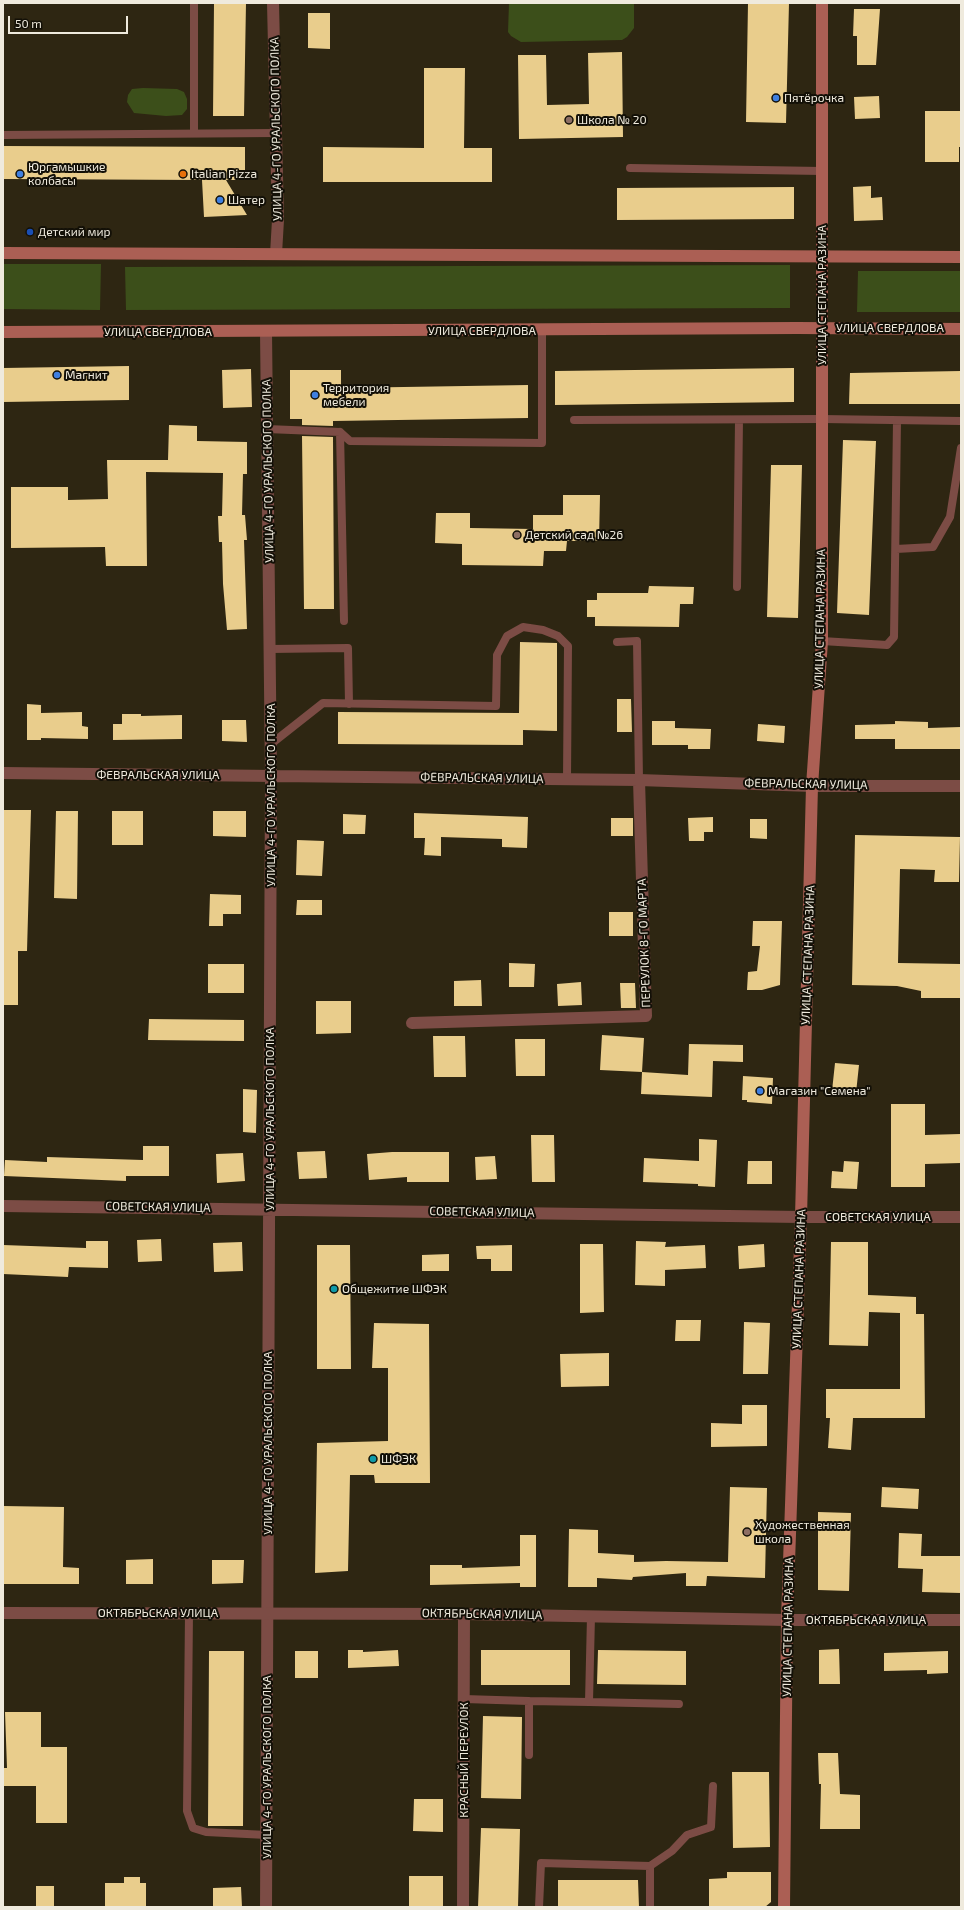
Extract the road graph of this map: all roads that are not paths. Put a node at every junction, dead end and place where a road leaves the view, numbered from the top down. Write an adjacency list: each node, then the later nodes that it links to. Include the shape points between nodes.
1 (194, 3): 4 (lane)
2 (274, 3): 5 (street, УЛИЦА 4-ГО УРАЛЬСКОГО ПОЛКА)
3 (822, 3): 8 (main road, УЛИЦА СТЕПАНА РАЗИНА)
4 (194, 133): 5 (lane); 6 (lane)
5 (275, 133): 10 (street, УЛИЦА 4-ГО УРАЛЬСКОГО ПОЛКА, via 278,220)
6 (3, 135)
7 (630, 168): 8 (lane)
8 (822, 171): 12 (main road, УЛИЦА СТЕПАНА РАЗИНА)
9 (3, 253): 10 (main road)
10 (276, 254): 12 (main road)
11 (961, 257): 12 (main road)
12 (823, 258): 13 (main road, УЛИЦА СТЕПАНА РАЗИНА)
13 (822, 328): 14 (main road, УЛИЦА СВЕРДЛОВА); 15 (main road, УЛИЦА СВЕРДЛОВА); 18 (main road, УЛИЦА СТЕПАНА РАЗИНА)
14 (961, 329)
15 (542, 330): 16 (main road, УЛИЦА СВЕРДЛОВА); 24 (lane, via 542,443 350,441)
16 (266, 331): 17 (main road, УЛИЦА СВЕРДЛОВА); 23 (street, УЛИЦА 4-ГО УРАЛЬСКОГО ПОЛКА)
17 (3, 332)
18 (822, 419): 20 (lane); 21 (lane); 29 (main road, УЛИЦА СТЕПАНА РАЗИНА)
19 (574, 420): 20 (lane)
20 (739, 420): 27 (lane)
21 (897, 421): 22 (lane); 26 (lane)
22 (961, 421)
23 (267, 428): 24 (lane); 31 (street, УЛИЦА 4-ГО УРАЛЬСКОГО ПОЛКА)
24 (340, 432): 28 (lane)
25 (961, 448): 26 (lane, via 950,517 933,547)
26 (896, 549): 29 (lane, via 894,637 887,645)
27 (737, 587)
28 (344, 621)
29 (822, 641): 38 (main road, УЛИЦА СТЕПАНА РАЗИНА)
30 (617, 642): 37 (lane, via 637,641)
31 (270, 649): 32 (lane, via 348,648); 33 (street, УЛИЦА 4-ГО УРАЛЬСКОГО ПОЛКА)
32 (349, 704): 33 (lane, via 324,703); 36 (lane, via 496,706 497,655 507,636 523,627 543,630 558,636 568,646)
33 (271, 744): 35 (street, УЛИЦА 4-ГО УРАЛЬСКОГО ПОЛКА)
34 (3, 773): 35 (street, ФЕВРАЛЬСКАЯ УЛИЦА)
35 (271, 776): 36 (street, ФЕВРАЛЬСКАЯ УЛИЦА); 42 (street, УЛИЦА 4-ГО УРАЛЬСКОГО ПОЛКА)
36 (567, 779): 37 (street, ФЕВРАЛЬСКАЯ УЛИЦА)
37 (639, 780): 38 (street, ФЕВРАЛЬСКАЯ УЛИЦА); 40 (street, ПЕРЕУЛОК 8-ГО МАРТА, via 646,1016)
38 (812, 786): 39 (street, ФЕВРАЛЬСКАЯ УЛИЦА); 43 (main road, УЛИЦА СТЕПАНА РАЗИНА)
39 (961, 786)
40 (412, 1023)
41 (3, 1206): 42 (street, СОВЕТСКАЯ УЛИЦА)
42 (269, 1208): 43 (street, СОВЕТСКАЯ УЛИЦА); 46 (street, УЛИЦА 4-ГО УРАЛЬСКОГО ПОЛКА)
43 (801, 1217): 44 (street, СОВЕТСКАЯ УЛИЦА); 50 (main road, УЛИЦА СТЕПАНА РАЗИНА)
44 (961, 1217)
45 (188, 1613): 46 (street, ОКТЯБРЬСКАЯ УЛИЦА); 47 (street, ОКТЯБРЬСКАЯ УЛИЦА); 58 (lane, via 187,1811 193,1828 206,1832)
46 (268, 1613): 48 (street, ОКТЯБРЬСКАЯ УЛИЦА); 58 (street, УЛИЦА 4-ГО УРАЛЬСКОГО ПОЛКА)
47 (3, 1614)
48 (464, 1614): 49 (street, ОКТЯБРЬСКАЯ УЛИЦА); 52 (street, КРАСНЫЙ ПЕРЕУЛОК)
49 (591, 1616): 50 (street, ОКТЯБРЬСКАЯ УЛИЦА); 54 (lane)
50 (787, 1620): 51 (street, ОКТЯБРЬСКАЯ УЛИЦА); 64 (main road, УЛИЦА СТЕПАНА РАЗИНА)
51 (961, 1620)
52 (464, 1699): 53 (lane); 61 (street, КРАСНЫЙ ПЕРЕУЛОК)
53 (529, 1701): 54 (lane); 56 (lane)
54 (589, 1702): 55 (lane)
55 (679, 1704)
56 (529, 1756)
57 (713, 1786): 59 (lane, via 711,1827 687,1835 672,1851)
58 (267, 1835): 60 (street, УЛИЦА 4-ГО УРАЛЬСКОГО ПОЛКА)
59 (650, 1866): 62 (lane, via 541,1863); 63 (lane)
60 (266, 1907)
61 (463, 1907)
62 (539, 1907)
63 (650, 1907)
64 (784, 1907)

